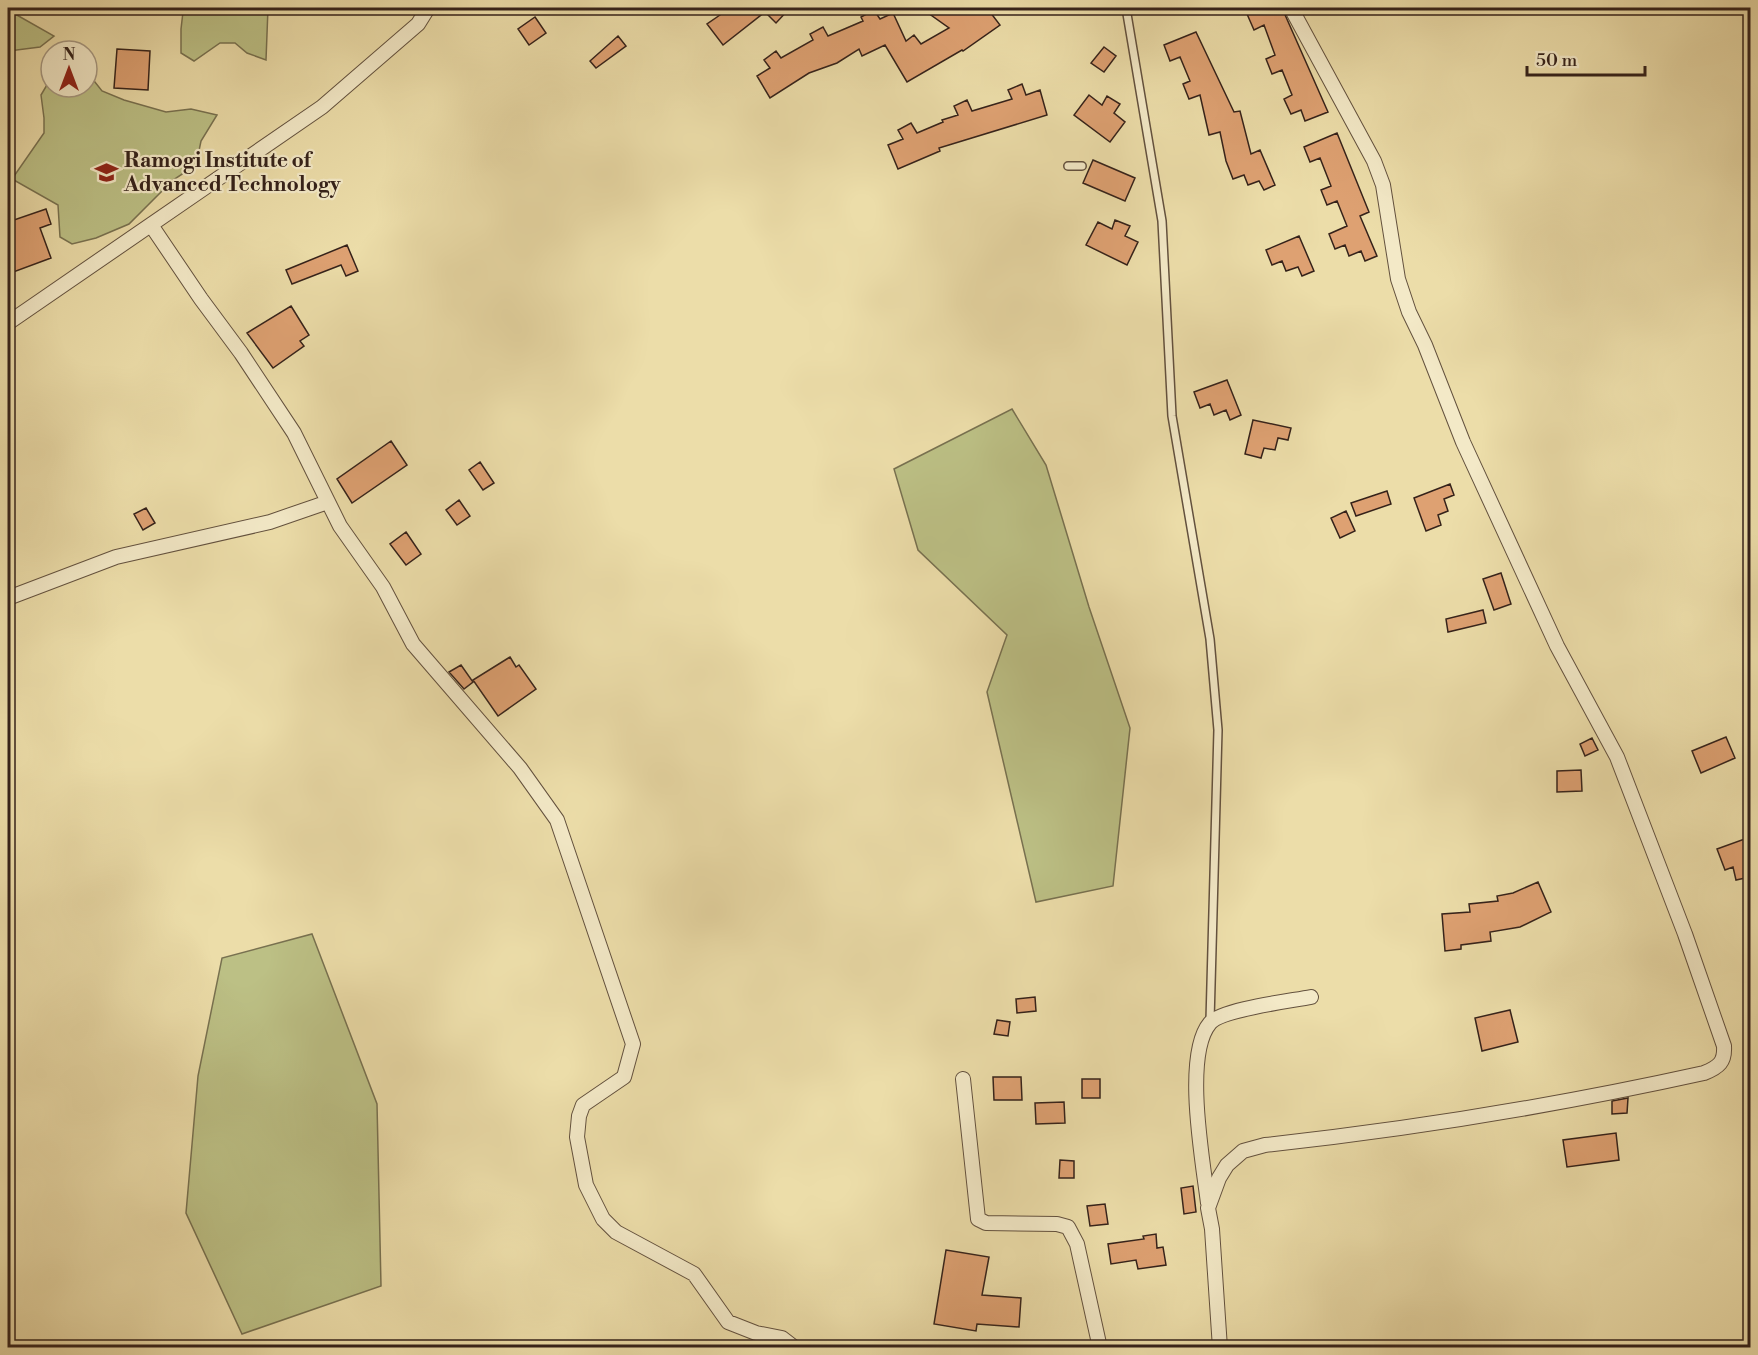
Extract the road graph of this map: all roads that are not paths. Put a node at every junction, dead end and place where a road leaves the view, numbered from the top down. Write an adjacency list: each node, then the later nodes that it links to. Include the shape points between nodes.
1 (428, 8): 6 (street, via 418,24 322,107)
2 (1126, 8): 11 (lane, via 1161,221 1172,416 1210,639 1218,730)
3 (1291, 8): 13 (street, via 1374,161 1383,185 1398,279 1409,312 1463,442 1557,646 1617,757 1685,934 1724,1055 1722,1063 1704,1073 1604,1095 1243,1151 1219,1178)
4 (1068, 166): 5 (lane)
5 (1082, 166)
6 (151, 225): 7 (street); 8 (street, via 294,433)
7 (8, 323)
8 (328, 502): 9 (street, via 270,522 116,557); 14 (street, via 383,587 412,644 520,768 557,820 633,1044 624,1077 583,1105 579,1116 577,1137 586,1185 603,1219 616,1232 694,1274 728,1322 756,1334 782,1338)
9 (8, 598)
10 (1311, 997): 11 (street, via 1245,1009)
11 (1210, 1023): 13 (street, via 1197,1061 1195,1083)
12 (963, 1079): 15 (street, via 978,1219 986,1223 1068,1227 1077,1244)
13 (1208, 1208): 16 (street)
14 (795, 1347)
15 (1100, 1347)
16 (1220, 1347)

